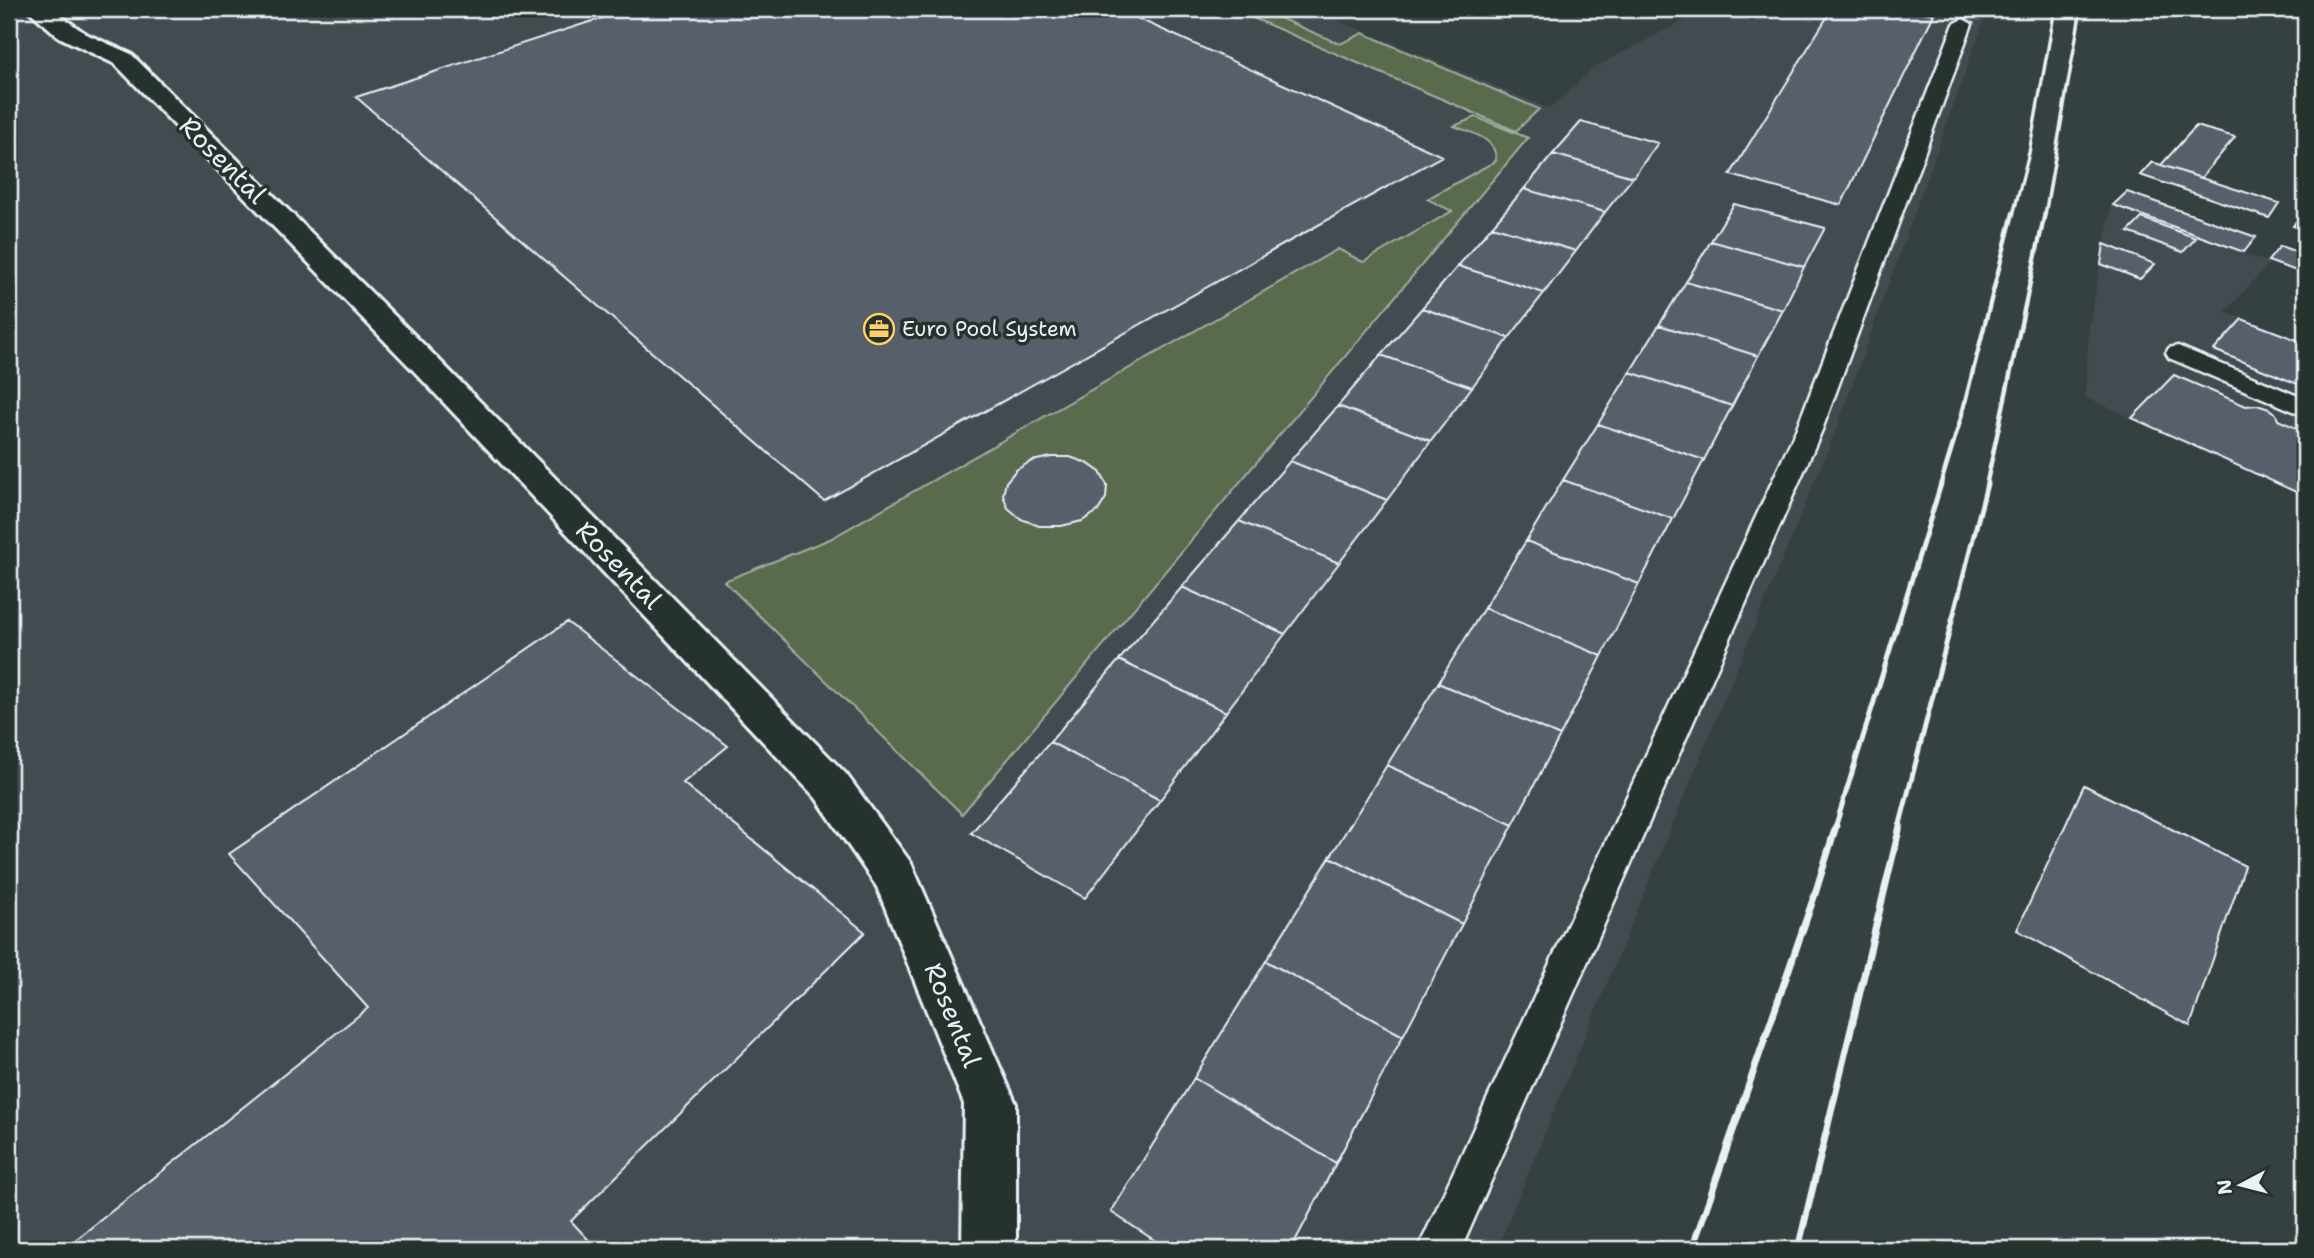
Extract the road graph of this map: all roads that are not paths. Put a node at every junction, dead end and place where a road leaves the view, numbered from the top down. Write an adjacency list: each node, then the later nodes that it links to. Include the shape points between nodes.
1 (38, 9): 5 (street, Rosental, via 82,42 123,59 831,786 895,877 990,1104)
2 (1963, 24): 6 (lane, via 1809,430)
3 (2178, 353): 4 (lane)
4 (2305, 408)
5 (989, 1249)
6 (1439, 1249)

